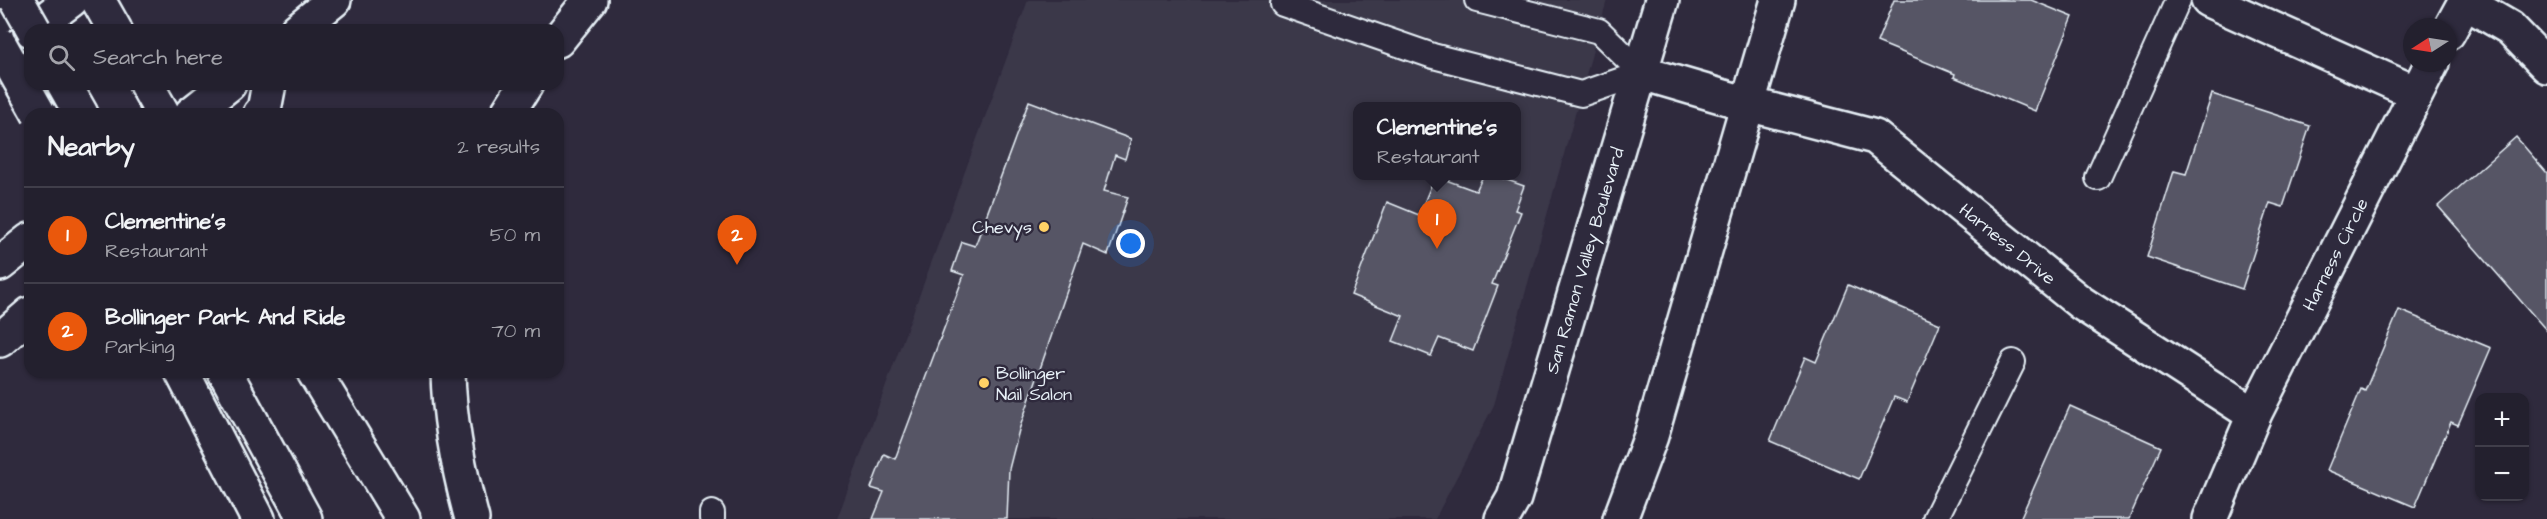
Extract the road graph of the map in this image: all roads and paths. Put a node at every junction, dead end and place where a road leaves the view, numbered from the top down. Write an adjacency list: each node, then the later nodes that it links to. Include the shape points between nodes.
1 (15, 0): 13 (main road); 15 (main road, bridge)
2 (71, 0): 16 (main road)
3 (98, 0): 17 (main road)
4 (334, 0): 18 (main road)
5 (590, 0): 19 (main road)
6 (1285, 0): 25 (lane, via 1283,4 1432,56 1581,94)
7 (1477, 0): 25 (lane, via 1599,31)
8 (1662, 0): 25 (main road, San Ramon Valley Boulevard)
9 (1778, 0): 34 (main road)
10 (2178, 0): 41 (lane)
11 (2208, 0): 33 (main road)
12 (2465, 1): 14 (main road); 23 (main road, via 2510,28)
13 (0, 16)
14 (2456, 18)
15 (29, 24)
16 (40, 24)
17 (112, 24)
18 (304, 24)
19 (564, 32)
20 (24, 36): 22 (main road)
21 (0, 45): 26 (main road, bridge)
22 (0, 53)
23 (2547, 66)
24 (2427, 72): 33 (main road, Harness Circle)
25 (1642, 73): 34 (main road, Harness Drive); 56 (main road, San Ramon Valley Boulevard, via 1514,498)
26 (24, 87)
27 (25, 90): 35 (main road, bridge)
28 (67, 90): 36 (main road)
29 (149, 90): 37 (main road)
30 (221, 90): 38 (main road)
31 (268, 90): 39 (main road)
32 (522, 90): 40 (main road)
33 (2416, 93): 51 (main road, Harness Circle)
34 (1748, 104): 51 (main road, Harness Drive, via 1875,137 2081,303); 57 (main road, via 1651,436)
35 (36, 108)
36 (78, 108)
37 (160, 108)
38 (199, 108)
39 (264, 108)
40 (511, 108)
41 (2098, 178)
42 (24, 245): 43 (main road)
43 (0, 264)
44 (24, 319): 45 (main road)
45 (0, 340)
46 (2013, 362): 58 (lane)
47 (186, 378): 52 (main road)
48 (228, 378): 53 (main road)
49 (318, 378): 54 (main road)
50 (448, 378): 55 (main road, via 459,471)
51 (2254, 415): 59 (main road)
52 (258, 519)
53 (305, 519)
54 (403, 519)
55 (472, 519)
56 (1502, 519)
57 (1620, 519)
58 (1935, 519)
59 (2210, 519)

